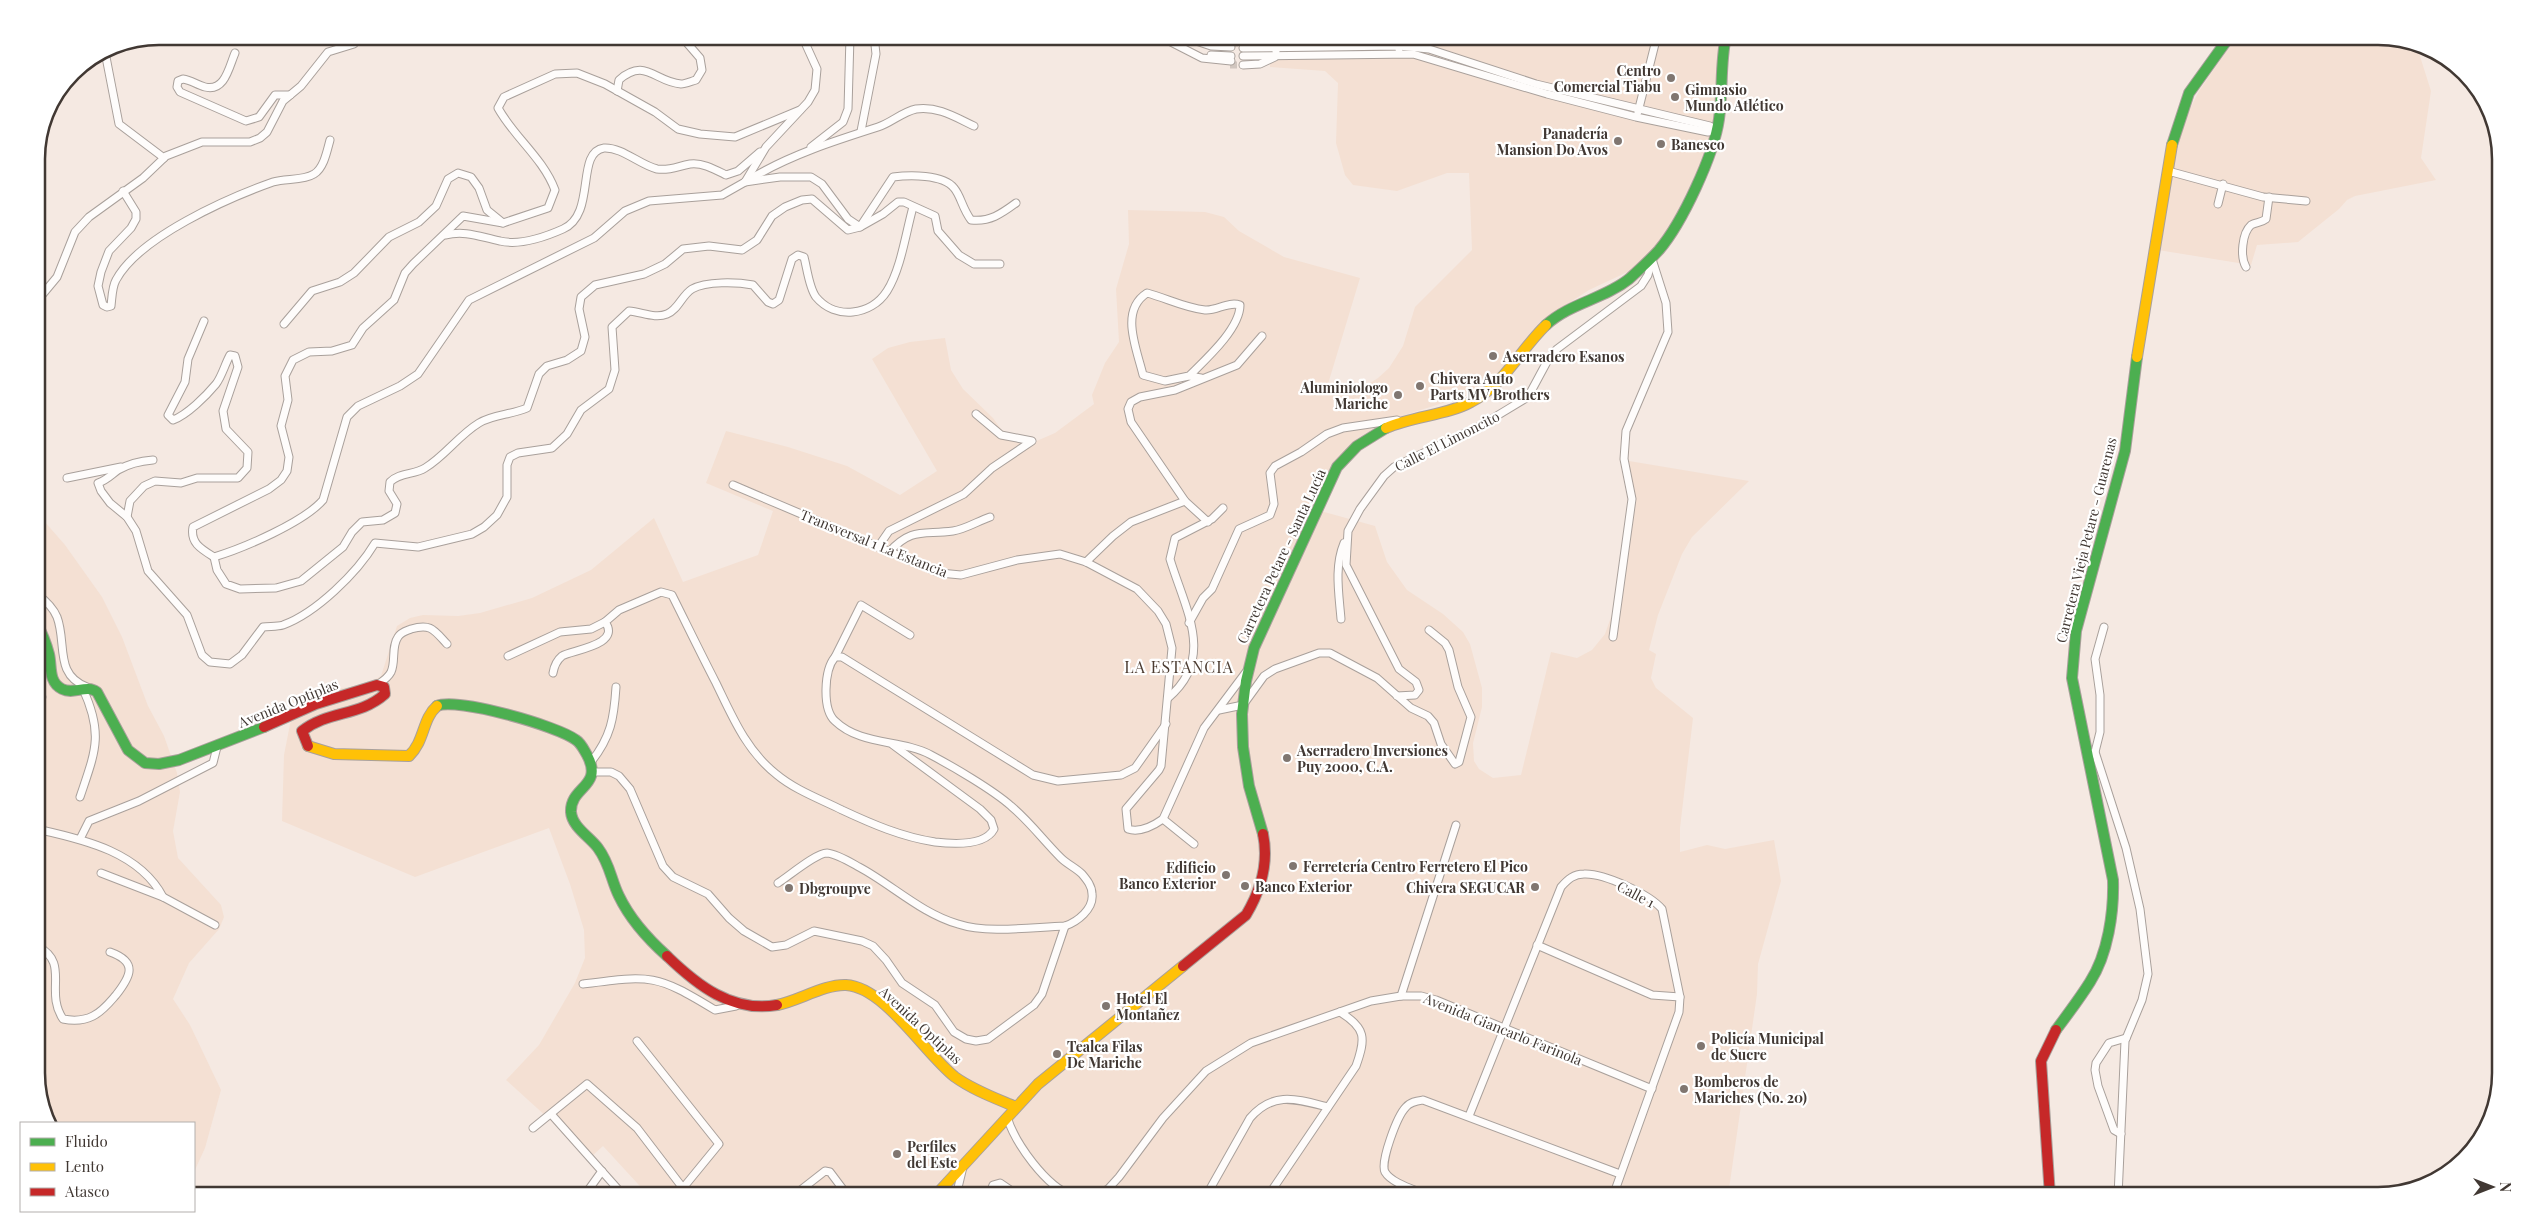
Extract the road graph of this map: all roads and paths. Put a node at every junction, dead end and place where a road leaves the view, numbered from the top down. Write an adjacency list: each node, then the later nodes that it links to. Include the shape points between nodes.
1 (351, 45): 20 (street, via 328,52)
2 (689, 45): 19 (street, via 700,58 702,70 696,80 682,84 643,69 627,72 619,80)
3 (806, 45): 22 (street, via 817,69 815,90)
4 (850, 45): 29 (street, via 850,101 843,122)
5 (875, 45): 26 (street)
6 (1177, 45): 17 (street, via 1205,58)
7 (1654, 45): 21 (street)
8 (1724, 45): 25 (main road, Carretera Petare - Santa Lucía)
9 (2224, 45): 31 (main road, Carretera Vieja Petare - Guarenas, via 2189,93 2174,139)
10 (1243, 46): 12 (street)
11 (1399, 46): 12 (street); 14 (street); 21 (street, via 1429,49 1536,84)
12 (1276, 48): 15 (street)
13 (235, 53): 20 (street, via 222,84 217,87 206,88 183,79 176,87 180,92 246,121 259,117 275,95)
14 (1400, 54): 15 (street); 23 (street, via 1425,56 1497,81)
15 (1272, 57): 18 (street, via 1260,64)
16 (106, 58): 30 (street, via 119,124)
17 (1230, 61)
18 (1243, 61)
19 (618, 91): 22 (street, via 678,129 700,134 735,137); 40 (street, via 577,72 555,74 504,97 498,108 548,172 555,190 548,208)
20 (290, 95): 30 (street, via 283,101 268,132 260,138 250,142 202,142)
21 (1639, 109): 23 (street); 25 (street)
22 (801, 110): 28 (street)
23 (1636, 117): 25 (street, via 1708,132)
24 (974, 126): 26 (street, via 948,112 916,109 880,127)
25 (1717, 130): 43 (main road, Carretera Petare - Santa Lucía, via 1670,233)
26 (861, 131): 29 (street)
27 (330, 140): 34 (street, via 321,167 314,174 275,182 226,201 176,226 130,262 116,281 111,306 107,307 98,286 101,272 109,251 136,219 136,212)
28 (766, 147): 32 (street); 42 (street, via 738,171 726,175 692,164 671,170 656,168 612,149 602,148 594,152 588,161 581,213 565,229 531,240 502,242 459,231)
29 (804, 153): 32 (street)
30 (164, 158): 34 (street, via 154,170)
31 (2168, 171): 33 (street); 92 (main road, Carretera Vieja Petare - Guarenas, via 2139,339 2125,451 2081,608 2073,650 2072,678)
32 (745, 182): 41 (street, via 780,176 811,177 822,184 848,219); 66 (street, via 722,196 637,204 594,238 468,300 418,374 358,406 347,417 323,500 314,510)
33 (2223, 184): 35 (street); 38 (street)
34 (123, 191): 46 (street, via 75,232 57,277)
35 (2269, 197): 36 (street); 45 (street, via 2266,219 2250,226 2247,233 2242,249)
36 (2306, 200)
37 (1016, 203): 41 (street, via 997,217 971,220 962,209 955,188 945,181 913,175 893,177)
38 (2218, 204)
39 (913, 207): 41 (street, via 904,202 892,204 883,214); 44 (street, via 935,216 938,231 959,255 974,264); 60 (street, via 887,291 868,309 850,313 829,309 815,295 804,257 798,255 792,259 779,300 774,304 768,302 753,285 718,284 692,289 670,313 657,317 629,312 612,327 615,370 609,389 581,410 567,434 552,448 510,457 507,497 497,515 484,527 472,534 418,547 375,543 363,563 312,609 282,625 263,627 242,655 230,664 210,662 202,655 187,615 148,571 136,531)
40 (503, 223): 42 (street, via 463,216); 48 (street, via 487,210 471,176 458,173 448,180 436,206 419,222 389,237 354,273 340,282 312,291)
41 (860, 227): 66 (street, via 848,230 812,199 802,200 772,216 757,240 742,250 709,246 683,249 665,264 644,274 595,285 581,297 578,309 585,337 581,351 567,360 547,366 539,374 527,408 478,423 425,469 395,477 390,482 389,492 397,504 395,513 384,520 362,522 343,547 300,581 276,588 240,589 226,584 217,570)
42 (445, 235): 66 (street, via 405,273 394,300 363,328 352,345 332,351 309,352 293,360 285,376 288,400 282,426 289,456 287,471 282,480 269,489 193,527 195,544)
43 (1652, 258): 53 (main road, Carretera Petare - Santa Lucía, via 1624,282 1549,321 1498,383 1483,395 1468,404); 63 (street, Calle El Limoncito, via 1641,286 1569,338 1549,358 1528,397 1480,426 1394,466 1364,503); 75 (street, via 1666,303 1668,332 1626,431 1624,459 1632,499)
44 (1000, 264)
45 (2246, 267)
46 (45, 290)
47 (204, 321): 60 (street, via 188,359 185,382 168,415 173,420 178,418 217,383 230,356 235,356 238,367 223,411 226,429 248,452 247,468 238,478 197,478 181,483 155,481 144,486 130,501)
48 (284, 324)
49 (1262, 336): 51 (street, via 1237,365)
50 (1189, 376): 50 (street, via 1165,382 1143,375 1131,330 1138,299 1147,293 1198,309 1240,304 1240,312 1230,331); 51 (street)
51 (1201, 378): 58 (street, via 1174,390 1140,397 1131,402 1128,409 1131,422)
52 (976, 414): 64 (street, via 1001,435 1032,441 992,468 964,494 890,531)
53 (1408, 419): 71 (street, via 1343,428 1327,434 1275,466 1270,473 1274,504 1270,515 1239,529 1212,589 1203,598); 80 (main road, Carretera Petare - Santa Lucía, via 1368,436 1351,449 1337,467)
54 (153, 460): 55 (street)
55 (128, 466): 56 (street); 60 (street, via 98,483 110,503)
56 (67, 478)
57 (733, 485): 64 (street, Transversal 1 La Estancia)
58 (1185, 502): 62 (street); 67 (street, via 1131,522)
59 (1223, 508): 62 (street)
60 (127, 516)
61 (990, 516): 65 (street, via 954,531 923,531 911,535)
62 (1208, 522): 71 (street, via 1175,538 1170,552)
63 (1348, 531): 69 (street, via 1338,571); 85 (street, Calle El Limoncito, via 1346,565 1353,583 1399,669 1416,682 1419,690 1415,695)
64 (878, 547): 65 (street, Transversal 1 La Estancia)
65 (889, 552): 67 (street, Transversal 1 La Estancia, via 954,576 1060,554)
66 (214, 557)
67 (1086, 562): 86 (street, Transversal 1 La Estancia, via 1137,589 1166,624 1172,648)
68 (45, 601): 84 (street, via 57,617 64,663 70,676)
69 (1341, 619)
70 (605, 622): 78 (street, via 591,629 560,632); 81 (street, via 608,632 604,638 593,647 563,656 555,665); 90 (street, via 619,610 653,595 662,592 672,595 742,735 758,758 776,774 800,790 872,824 918,839 947,843 991,835 994,829 991,820 980,809)
71 (1190, 623): 86 (street, via 1195,644 1192,666 1182,687)
72 (2104, 627): 92 (street, via 2095,659 2100,695 2100,732)
73 (1429, 630): 85 (street, via 1449,650 1458,688 1471,717 1459,762 1454,764 1441,744 1434,722)
74 (910, 635): 79 (street, via 861,605)
75 (1613, 637)
76 (447, 644): 82 (street, via 432,628 422,625 404,631 397,637 392,670)
77 (45, 646): 84 (main road, via 52,678 62,689 73,692)
78 (508, 656)
79 (835, 657): 89 (street, via 842,656 1033,775 1048,779 1058,781 1121,775 1135,768); 90 (street, via 826,679 829,710 834,721 852,733)
80 (1246, 672): 87 (main road, Carretera Petare - Santa Lucía); 88 (street)
81 (553, 674)
82 (377, 685): 91 (main road, Avenida Optiplas, via 315,704); 93 (main road, Avenida Optiplas, via 384,687 385,694 379,701 357,713 323,716 302,731 304,741 312,749 331,753 408,756 419,746 431,712 439,705 456,704 485,708 576,740)
83 (616, 686): 93 (street, via 615,710 609,732)
84 (85, 688): 91 (main road, Avenida Optiplas, via 96,689 121,739 146,763 159,764); 94 (street, via 96,729 95,751)
85 (1397, 696): 87 (street, via 1377,678 1330,653 1319,653 1274,669 1264,676)
86 (1168, 698): 89 (street, Transversal 1 La Estancia)
87 (1243, 705): 88 (street); 118 (main road, Carretera Petare - Santa Lucía, via 1241,726 1248,781 1266,849 1255,902 1246,915 1038,1084)
88 (1219, 710): 95 (street, via 1204,728)
89 (1166, 724): 95 (street, Transversal 1 La Estancia, via 1160,770 1126,810 1128,829 1133,831 1154,826)
90 (891, 744): 104 (street, via 930,754 1011,805 1065,861 1081,873 1090,884 1091,903 1074,923)
91 (217, 747): 98 (street, via 213,763 139,801 90,820)
92 (2092, 753): 114 (street, via 2126,848 2145,941 2147,984); 143 (main road, Carretera Vieja Petare - Guarenas, via 2114,904 2100,962 2091,981 2054,1033 2041,1061)
93 (592, 767): 104 (street, via 620,776 630,789 663,866 673,877 708,894 744,931 772,947 786,945 814,931 873,946 902,984 935,1005 954,1032 966,1039 988,1039 1034,1005 1042,994); 111 (main road, Avenida Optiplas, via 591,780 573,799 570,812 610,867 619,896 636,925 666,954)
94 (80, 798)
95 (1163, 819): 99 (street)
96 (1456, 825): 109 (street)
97 (45, 831): 98 (street)
98 (80, 839): 102 (street, via 124,857 155,882)
99 (1194, 844)
100 (101, 873): 102 (street)
101 (778, 883): 104 (street, via 816,856 826,853 882,879 928,910 958,925 996,928)
102 (163, 897): 103 (street)
103 (215, 925)
104 (1065, 926)
105 (1537, 945): 110 (street, via 1652,995); 110 (street, Calle 1, via 1565,882 1582,874 1598,875 1654,900 1662,908); 113 (street, Calle 1)
106 (45, 950): 107 (street, via 54,960 58,1011 63,1019 74,1022 92,1017 104,1009 128,981 128,962)
107 (110, 952)
108 (583, 984): 111 (street, via 648,978 676,986 715,1010)
109 (1401, 996): 112 (street, Avenida Giancarlo Farinola, via 1371,1001); 113 (street, Avenida Giancarlo Farinola, via 1421,996)
110 (1680, 997): 116 (street, Calle 1, via 1679,1012)
111 (736, 1006): 118 (main road, Avenida Optiplas, via 754,1009 783,1004 832,987 848,985 864,992 893,1014 948,1071)
112 (1340, 1012): 117 (street, via 1357,1022 1362,1048 1356,1066); 138 (street, Avenida Giancarlo Farinola, via 1251,1043 1206,1071 1163,1118)
113 (1503, 1028): 116 (street, Avenida Giancarlo Farinola); 120 (street, Calle 1)
114 (2126, 1038): 123 (street); 123 (street, via 2109,1044 2095,1070 2114,1130)
115 (637, 1041): 130 (street, via 719,1144)
116 (1652, 1089): 126 (street, Calle 1)
117 (1328, 1107): 139 (street, via 1287,1100 1270,1101 1259,1108 1250,1118); 140 (street)
118 (1016, 1108): 121 (main road, Carretera Petare - Santa Lucía)
119 (551, 1114): 122 (street); 125 (street); 129 (street, via 588,1084 637,1128)
120 (1469, 1116): 126 (street); 141 (street, via 1423,1100 1406,1106 1397,1121 1383,1161 1385,1172 1392,1179)
121 (1007, 1117): 124 (main road, Carretera Petare - Santa Lucía); 137 (street, via 1024,1151)
122 (533, 1128)
123 (2121, 1134): 144 (street)
124 (964, 1164): 133 (main road, Carretera Petare - Santa Lucía); 134 (street)
125 (602, 1171): 127 (street); 128 (street)
126 (1620, 1174): 142 (street, Calle 1)
127 (590, 1187)
128 (616, 1187)
129 (682, 1187)
130 (684, 1187)
131 (805, 1187): 132 (street, via 825,1171 830,1172)
132 (841, 1187)
133 (943, 1187)
134 (958, 1187)
135 (992, 1187): 136 (street, via 1000,1183)
136 (1006, 1187)
137 (1056, 1187)
138 (1110, 1187)
139 (1211, 1187)
140 (1274, 1187)
141 (1409, 1187)
142 (1615, 1187)
143 (2049, 1187)
144 (2118, 1187)

